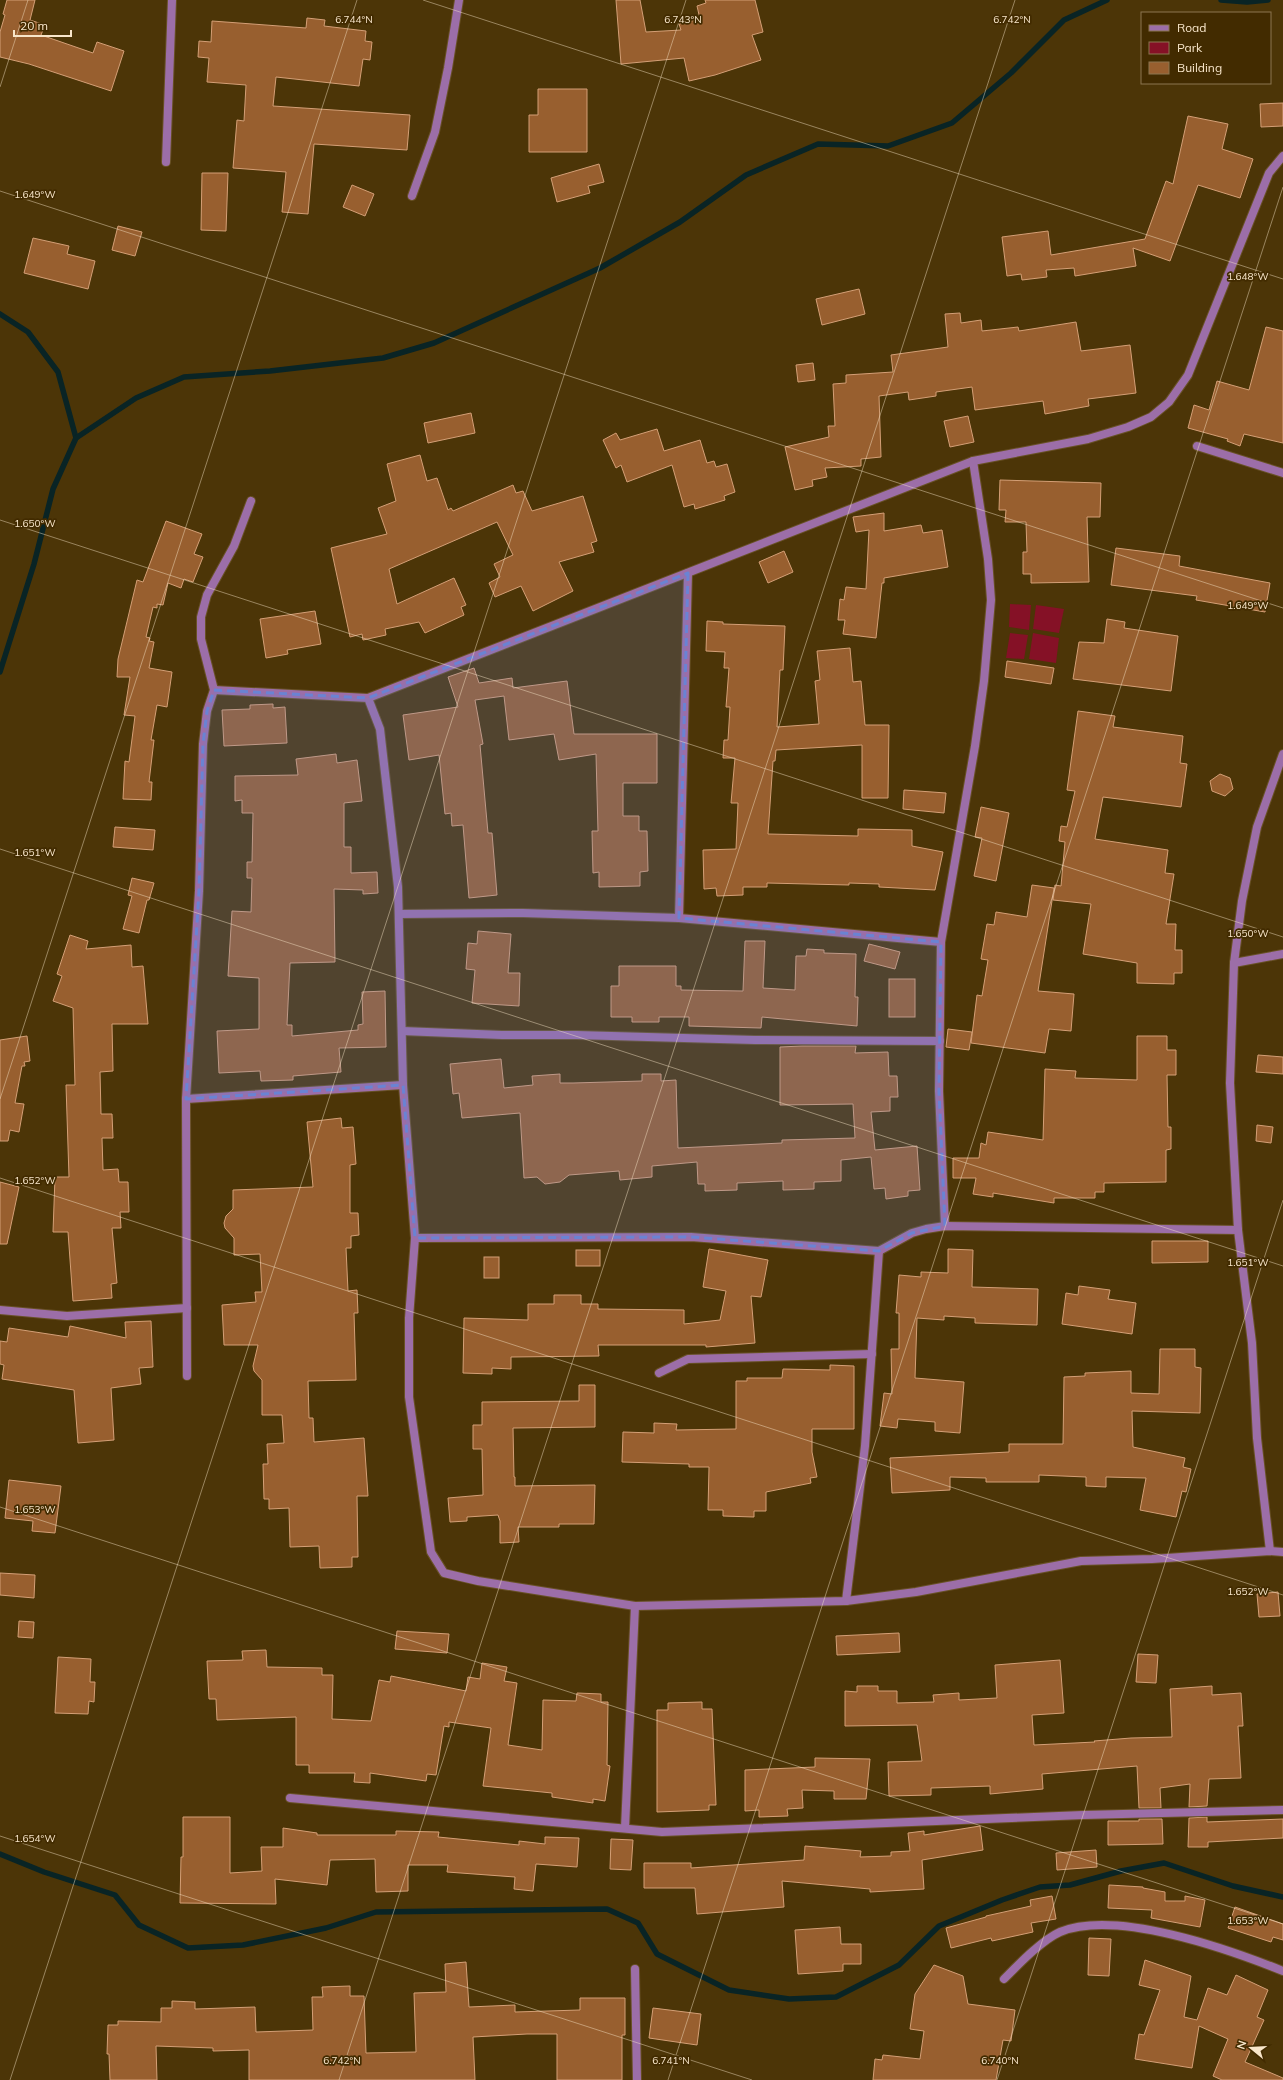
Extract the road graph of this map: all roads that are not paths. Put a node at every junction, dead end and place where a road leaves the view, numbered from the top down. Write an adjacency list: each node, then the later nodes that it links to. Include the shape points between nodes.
1 (172, 0): 4 (street)
2 (459, 0): 5 (street, via 435,132)
3 (1283, 156): 7 (street, via 1269,173 1188,375 1169,402 1151,417 1128,427 1088,438)
4 (166, 162)
5 (412, 196)
6 (1197, 446): 8 (street)
7 (973, 461): 10 (street); 16 (street, via 988,559 991,600 989,642 975,746)
8 (1283, 473)
9 (251, 501): 11 (street, via 234,546 207,595 202,616 201,639)
10 (688, 573): 12 (street); 15 (street)
11 (214, 690): 12 (street); 22 (street, via 207,711 203,744 199,891)
12 (368, 698): 14 (street, via 380,729)
13 (1283, 754): 18 (street, via 1257,827 1244,888)
14 (399, 914): 15 (street, via 523,913); 19 (street)
15 (679, 918): 16 (street)
16 (941, 942): 20 (street)
17 (1283, 954): 18 (street)
18 (1234, 963): 24 (street, via 1230,1083)
19 (402, 1030): 20 (street, via 502,1035); 21 (street)
20 (940, 1041): 23 (street, via 939,1091)
21 (403, 1085): 22 (street); 25 (street)
22 (186, 1099): 27 (street)
23 (945, 1226): 24 (street); 26 (street, via 912,1233)
24 (1238, 1230): 32 (street, via 1252,1343 1257,1438)
25 (415, 1238): 26 (street, via 691,1237); 35 (street, via 409,1318 409,1397 431,1552 444,1573 478,1581)
26 (878, 1251): 29 (street)
27 (187, 1308): 28 (street, via 67,1316); 31 (street)
28 (0, 1310)
29 (872, 1354): 30 (street, via 688,1359); 34 (street, via 866,1446)
30 (659, 1373)
31 (187, 1376)
32 (1270, 1551): 33 (street); 34 (street, via 1152,1560 1081,1561 916,1592)
33 (1283, 1552)
34 (846, 1601): 35 (street)
35 (635, 1606): 38 (street)
36 (290, 1798): 38 (street)
37 (1283, 1810): 38 (street, via 1083,1815 662,1832)
38 (625, 1828)
39 (635, 1970): 42 (street)
40 (1283, 1971): 41 (street, via 1236,1952 1168,1935 1114,1925 1089,1925 1059,1933 1031,1953)
41 (1004, 1979)
42 (637, 2080)

